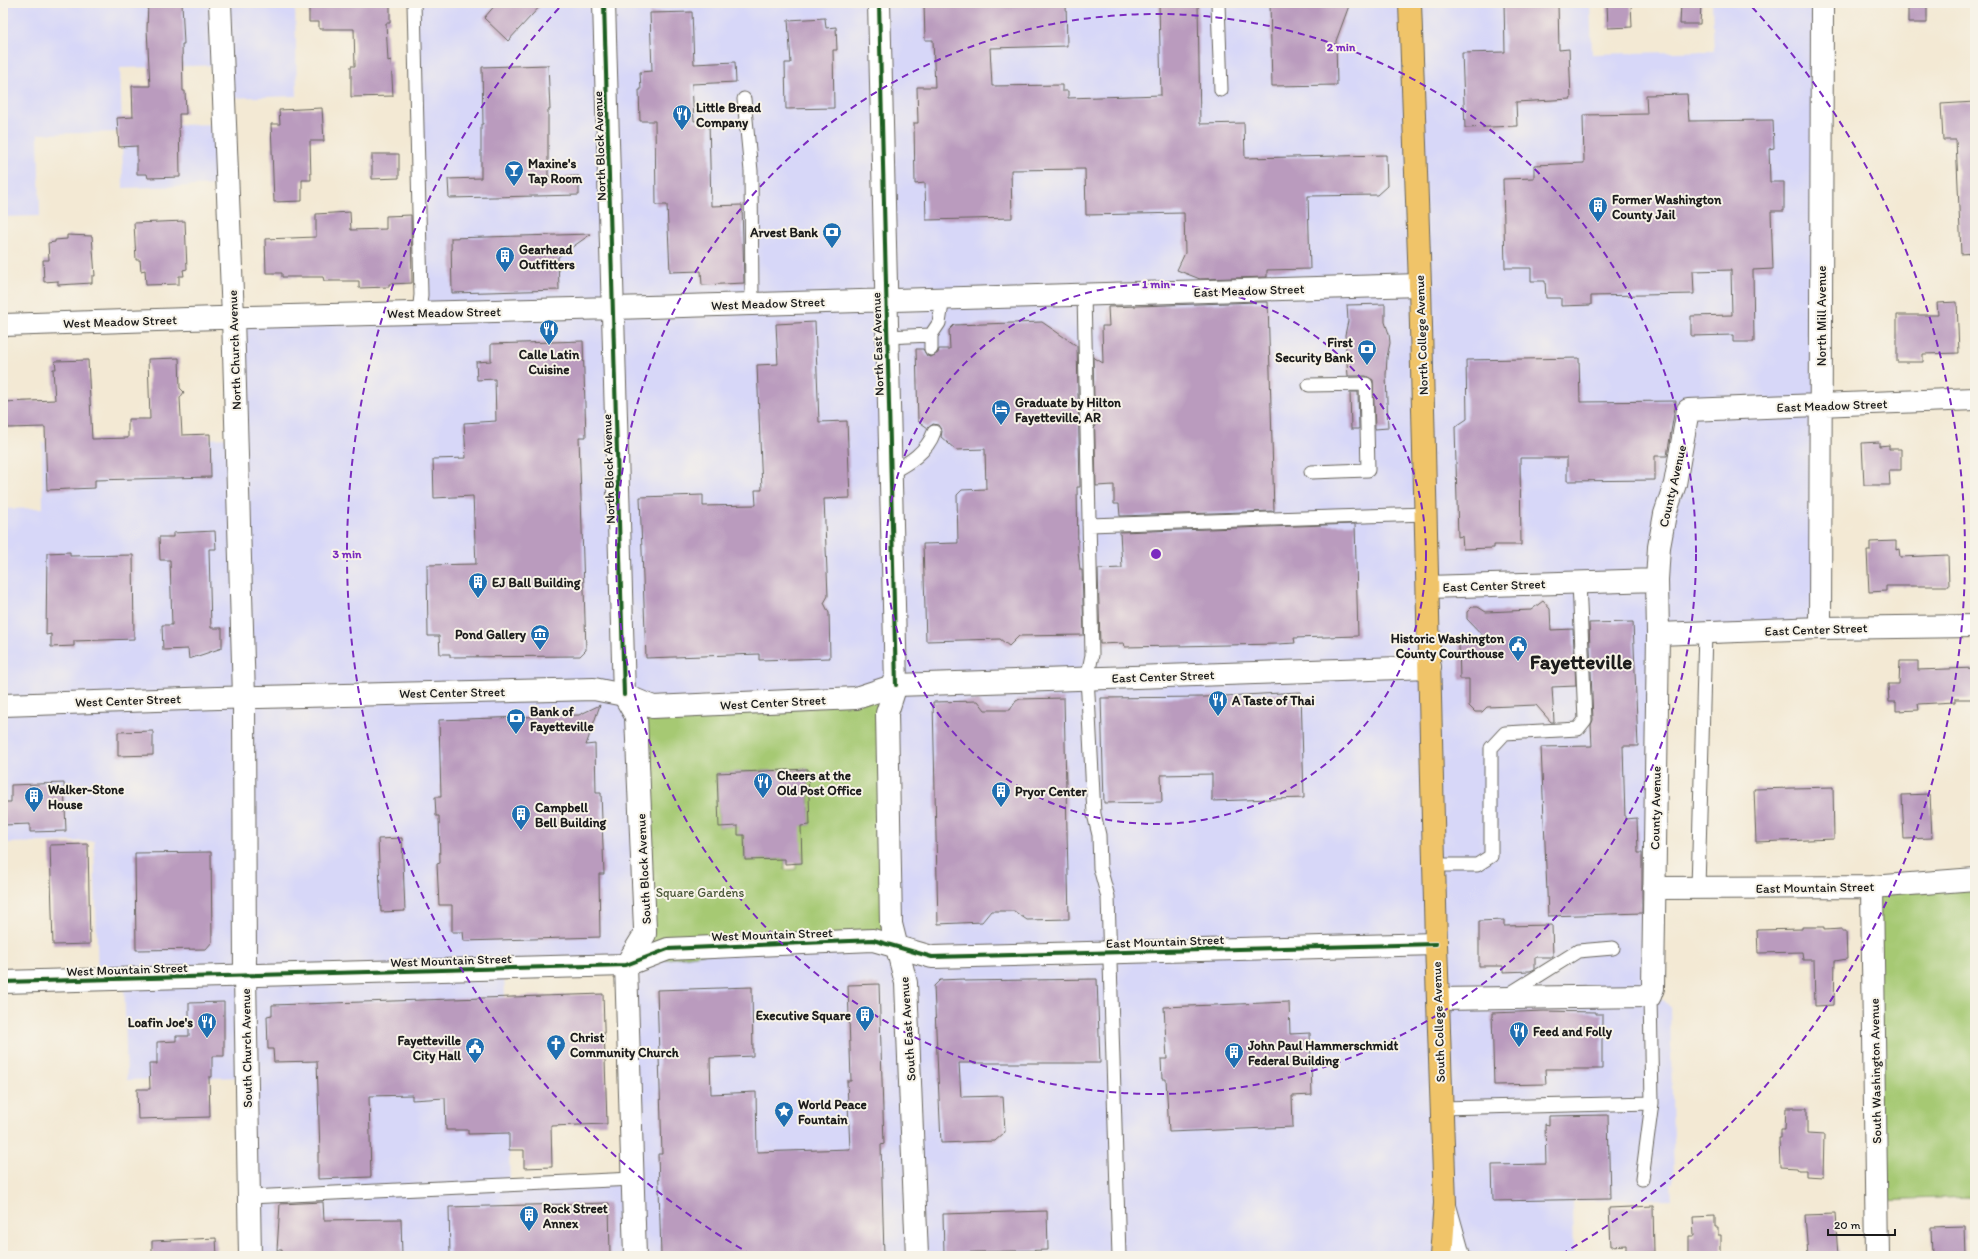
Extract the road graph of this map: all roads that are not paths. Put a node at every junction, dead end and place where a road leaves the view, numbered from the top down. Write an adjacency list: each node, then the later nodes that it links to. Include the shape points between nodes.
1 (220, 3): 17 (street, North Church Avenue)
2 (414, 3): 16 (lane, via 421,295)
3 (604, 3): 15 (street, North Block Avenue)
4 (879, 3): 13 (street, North East Avenue)
5 (1218, 3): 8 (lane)
6 (1410, 3): 10 (main road, North College Avenue)
7 (1822, 3): 24 (street, North Mill Avenue)
8 (1221, 90)
9 (744, 99): 14 (lane, via 751,171)
10 (1420, 285): 11 (street, East Meadow Street); 29 (main road, North College Avenue)
11 (1084, 294): 12 (street, East Meadow Street); 30 (lane)
12 (943, 298): 13 (street, East Meadow Street); 19 (lane, via 939,322)
13 (886, 300): 14 (street, West Meadow Street); 20 (street, North East Avenue)
14 (752, 304): 15 (street, West Meadow Street)
15 (614, 308): 16 (street, West Meadow Street); 41 (street, North Block Avenue)
16 (419, 313): 17 (street, West Meadow Street)
17 (233, 317): 18 (street, West Meadow Street); 42 (street, North Church Avenue)
18 (3, 325)
19 (931, 335): 20 (lane); 21 (lane)
20 (886, 337): 28 (street, North East Avenue)
21 (931, 349)
22 (1309, 385): 27 (lane, via 1366,384 1368,470)
23 (1975, 399): 24 (street, East Meadow Street)
24 (1820, 405): 25 (street, East Meadow Street); 35 (street, North Mill Avenue)
25 (1688, 410): 31 (street, County Avenue, via 1675,484 1665,514)
26 (934, 432): 28 (lane, via 930,444 909,463)
27 (1311, 472)
28 (890, 473): 40 (street, North East Avenue)
29 (1426, 514): 30 (lane); 33 (main road, North College Avenue)
30 (1089, 525): 39 (lane, via 1092,655)
31 (1657, 580): 32 (street, East Center Street); 37 (street, County Avenue)
32 (1579, 582): 33 (street, East Center Street); 44 (lane, via 1585,720 1578,729 1505,734 1491,748 1491,856 1477,865)
33 (1428, 586): 38 (main road, North College Avenue)
34 (1975, 626): 35 (street, East Center Street)
35 (1820, 628): 36 (street, East Center Street)
36 (1705, 632): 37 (street, East Center Street); 48 (lane)
37 (1658, 634): 47 (street, County Avenue)
38 (1430, 667): 39 (street, East Center Street); 44 (main road, South College Avenue)
39 (1087, 679): 40 (street, East Center Street); 52 (lane, via 1094,814 1099,835 1100,868 1108,897)
40 (896, 685): 41 (street, West Center Street, via 856,698 653,707); 50 (street, South East Avenue, via 887,713 891,922)
41 (624, 695): 42 (street, West Center Street, via 594,689); 53 (street, South Block Avenue, via 636,716 645,929 645,934)
42 (244, 697): 43 (street, West Center Street); 54 (street, South Church Avenue)
43 (3, 705)
44 (1434, 865): 49 (main road, South College Avenue)
45 (1975, 879): 46 (street, East Mountain Street)
46 (1872, 887): 48 (street, East Mountain Street); 72 (street, South Washington Avenue)
47 (1654, 888): 48 (street, East Mountain Street); 56 (street, County Avenue, via 1653,988)
48 (1698, 888)
49 (1436, 944): 52 (street, East Mountain Street); 58 (main road, South College Avenue)
50 (896, 946): 52 (street, East Mountain Street, via 932,957); 53 (street, West Mountain Street, via 873,940 668,949); 67 (street, South East Avenue, via 906,982)
51 (1613, 948): 57 (lane, via 1578,951)
52 (1109, 952): 68 (lane)
53 (626, 965): 54 (street, West Mountain Street); 62 (street)
54 (245, 976): 55 (street, West Mountain Street); 63 (street, South Church Avenue)
55 (3, 982)
56 (1650, 996): 57 (street); 59 (lane)
57 (1505, 997): 58 (street)
58 (1438, 999): 60 (main road, South College Avenue)
59 (1652, 1103): 60 (lane); 61 (lane)
60 (1441, 1108): 64 (main road, South College Avenue)
61 (1642, 1178)
62 (633, 1179): 63 (lane); 66 (street)
63 (249, 1197): 65 (street, South Church Avenue)
64 (1445, 1203): 69 (main road, South College Avenue); 70 (street); 71 (street)
65 (250, 1256)
66 (635, 1256)
67 (916, 1256)
68 (1119, 1256)
69 (1441, 1256)
70 (1449, 1256)
71 (1459, 1256)
72 (1877, 1256)

